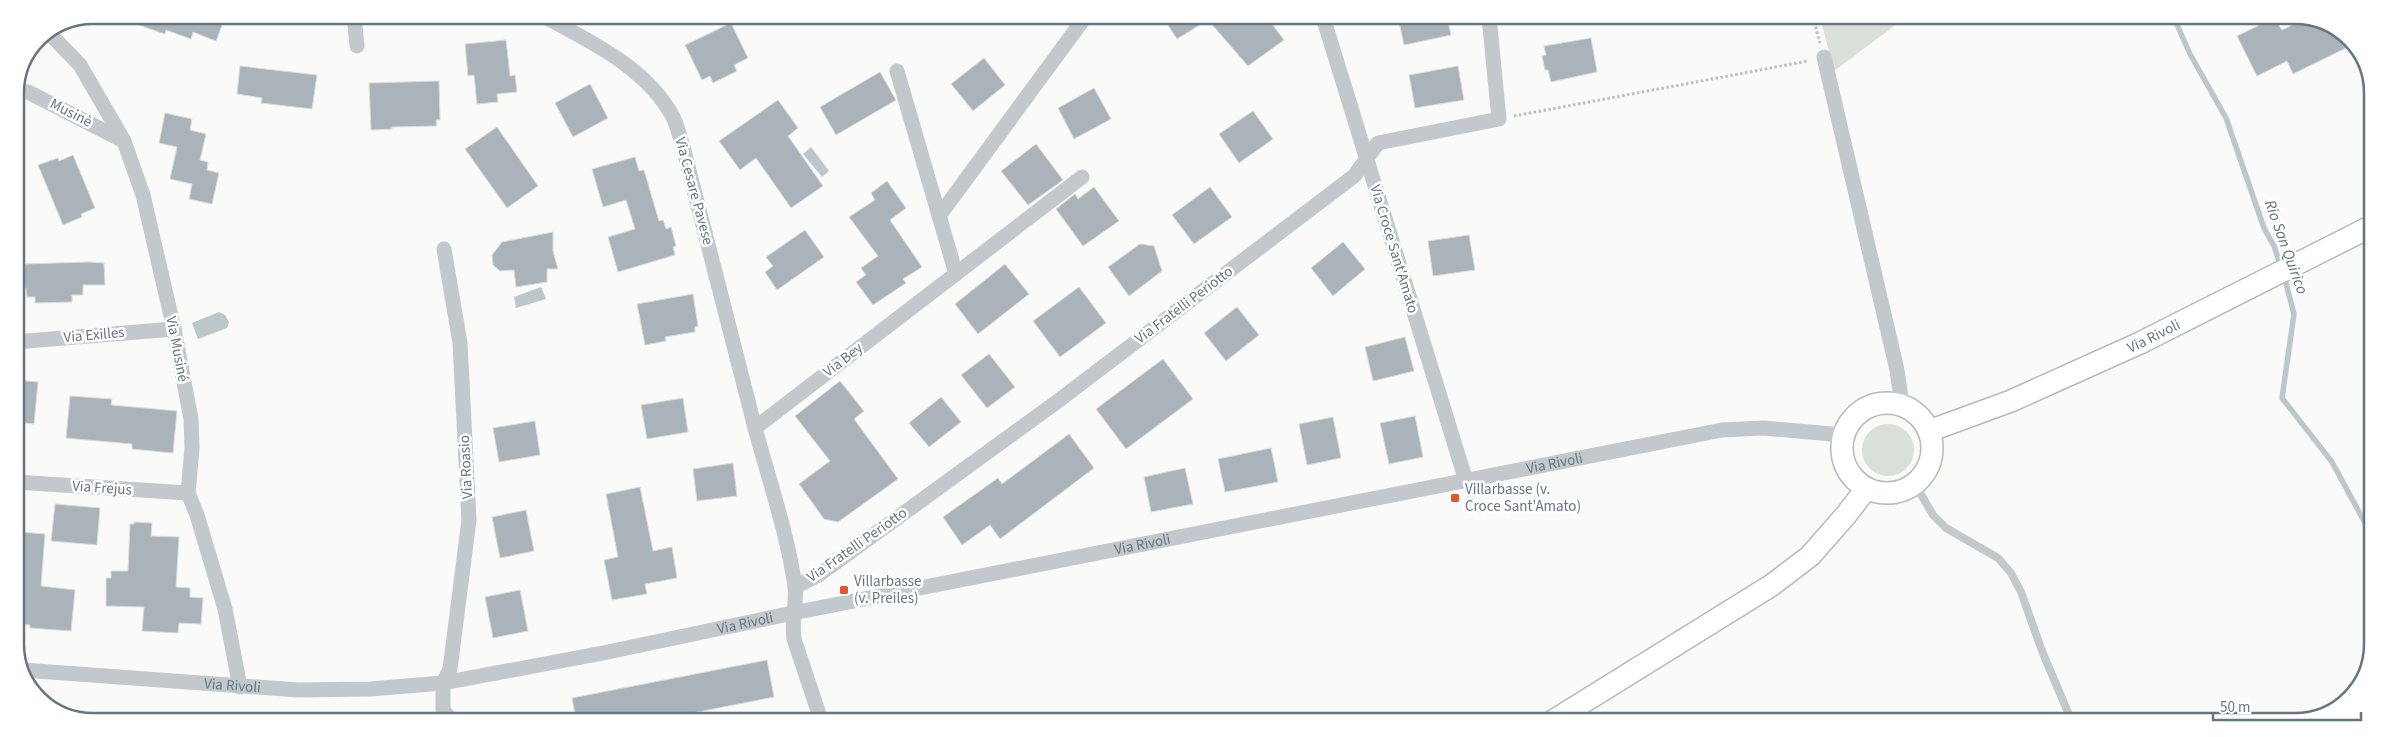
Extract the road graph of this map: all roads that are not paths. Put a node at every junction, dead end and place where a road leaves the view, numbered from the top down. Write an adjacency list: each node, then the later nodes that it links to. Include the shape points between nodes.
1 (355, 24): 7 (street)
2 (558, 24): 21 (street, Via Cesare Pavese, via 612,53 660,98 673,118)
3 (1080, 24): 14 (street)
4 (1325, 24): 12 (street, Via Croce Sant'Amato)
5 (1491, 24): 12 (street, Via Fratelli Periotto, via 1499,119 1378,143)
6 (52, 36): 11 (street, Via Musiné, via 80,65)
7 (357, 46)
8 (1824, 57): 20 (street)
9 (896, 71): 14 (street)
10 (24, 92): 11 (street, Musinè)
11 (124, 141): 18 (street, Via Musiné, via 143,195)
12 (1367, 160): 24 (street, Via Croce Sant'Amato); 29 (street, Via Fratelli Periotto, via 1354,176 1058,401 820,574)
13 (1082, 177): 17 (street, Via Bey)
14 (939, 216): 17 (street)
15 (2364, 230): 22 (street, Via Rivoli, via 2123,351 2011,401)
16 (444, 249): 32 (street, Via Roasio, via 460,343 469,520 450,669)
17 (956, 274): 21 (street, Via Bey)
18 (174, 328): 19 (street, Via Exilles); 28 (street, Via Musiné, via 191,419)
19 (24, 341)
20 (1902, 405): 22 (street, via 1914,411); 23 (street, via 1888,402 1873,404 1855,416)
21 (756, 428): 29 (street)
22 (1929, 431): 26 (street, via 1932,442 1930,460)
23 (1843, 435): 24 (street, Via Rivoli, via 1763,428 1722,430); 27 (street, via 1841,447 1845,466)
24 (1466, 482): 30 (street, Via Rivoli)
25 (24, 483): 28 (street, Via Frejus)
26 (1915, 484): 27 (street, via 1891,493 1878,493); 37 (lane, via 1933,516 1946,528 1998,558 2011,573)
27 (1866, 488): 36 (street, via 1810,556 1772,585)
28 (188, 494): 33 (street, Via Musiné, via 225,609)
29 (795, 587): 30 (street)
30 (793, 614): 32 (street, Via Rivoli); 35 (street, via 794,640)
31 (29, 670): 33 (street, Via Rivoli)
32 (443, 683): 33 (street, Via Rivoli, via 370,690); 34 (street)
33 (240, 687)
34 (445, 713)
35 (819, 713)
36 (1566, 713)
37 (2068, 713)

